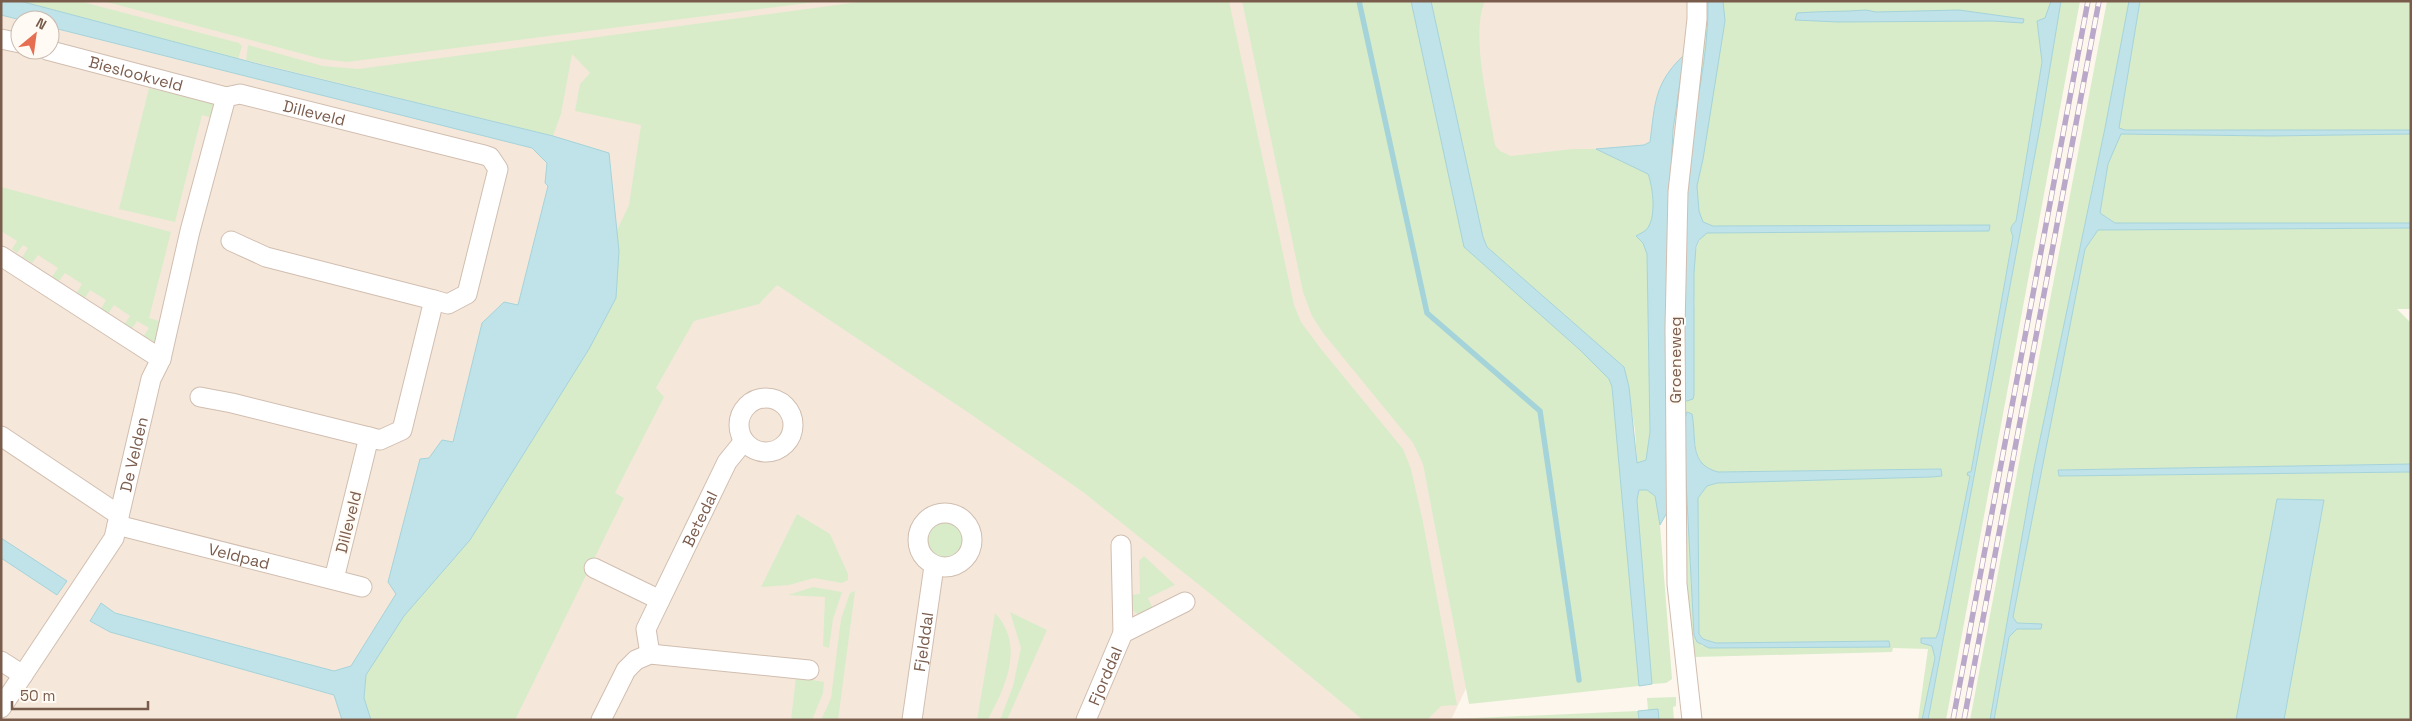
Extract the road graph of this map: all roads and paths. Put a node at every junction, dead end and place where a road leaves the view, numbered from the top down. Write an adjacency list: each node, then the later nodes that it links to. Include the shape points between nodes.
1 (1697, 1): 29 (street, Groeneweg, via 1678,192 1675,328 1677,584)
2 (60, 53): 3 (street, Bieslookveld)
3 (226, 97): 6 (street, Dilleveld, via 240,94 490,157 498,169 467,294 448,304); 7 (street, via 190,231)
4 (231, 241): 6 (street, Dilleveld, via 266,257)
5 (1, 256): 7 (street)
6 (434, 300): 10 (street, via 402,430 380,440)
7 (161, 359): 12 (street, De Velden, via 151,379)
8 (200, 397): 10 (street)
9 (1, 436): 12 (street, Veldpad)
10 (369, 437): 16 (street, Dilleveld)
11 (744, 442): 18 (street, Betedal, via 726,462)
12 (118, 520): 16 (street, Veldpad); 24 (street, De Velden, via 114,538)
13 (1121, 545): 20 (street, Fjorddal)
14 (934, 566): 27 (street, Fjelddal)
15 (594, 568): 18 (street)
16 (334, 579): 17 (street, Veldpad)
17 (362, 587)
18 (660, 600): 21 (street, Betedal, via 646,628)
19 (1185, 602): 20 (street, Fjorddal)
20 (1123, 633): 28 (street, Fjorddal)
21 (650, 654): 23 (street); 26 (street, via 636,660 626,670)
22 (1, 661): 24 (street)
23 (809, 670)
24 (23, 675): 25 (street, De Velden)
25 (1, 708)
26 (601, 720)
27 (912, 720)
28 (1086, 720)
29 (1692, 720)

